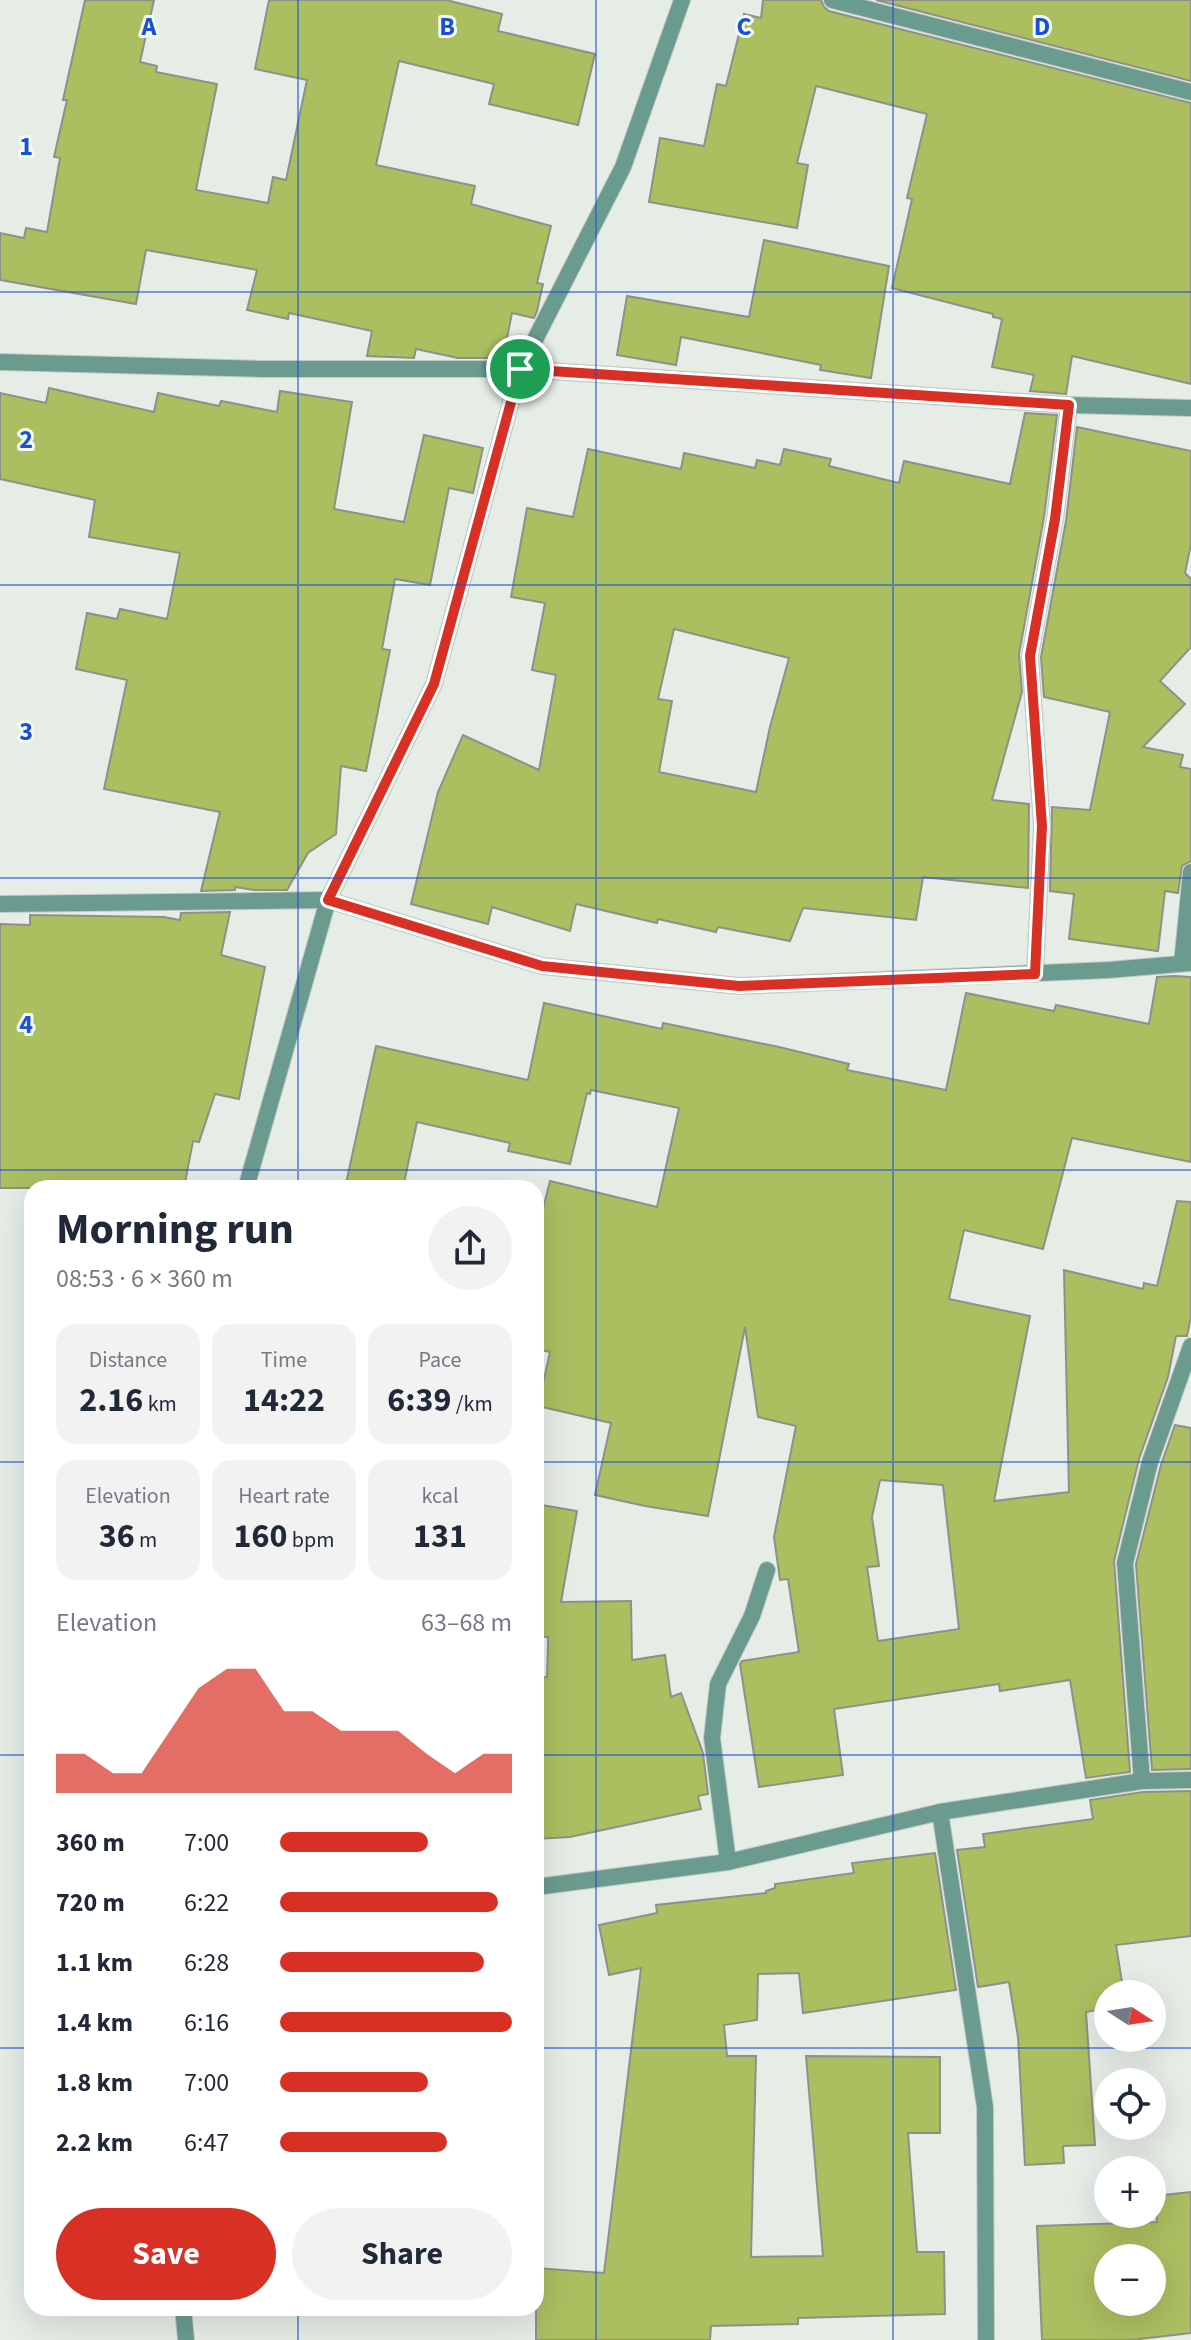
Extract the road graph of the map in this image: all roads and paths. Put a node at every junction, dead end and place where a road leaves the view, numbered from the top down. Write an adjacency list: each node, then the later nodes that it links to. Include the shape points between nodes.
1 (682, 0): 5 (street, via 623,167)
2 (832, 0): 3 (street)
3 (1191, 92)
4 (0, 362): 5 (street)
5 (520, 369): 6 (street); 9 (street, via 434,684)
6 (1069, 405): 7 (street); 12 (street, via 1030,656 1042,826)
7 (1191, 408)
8 (1191, 872): 11 (street)
9 (328, 900): 10 (street); 12 (street, via 542,966 739,986); 13 (street)
10 (0, 904)
11 (1186, 963): 12 (street)
12 (1035, 974)
13 (248, 1180)
14 (1191, 1346): 17 (street, via 1150,1462 1125,1563)
15 (767, 1570): 19 (street, via 752,1616 718,1684 712,1738)
16 (1191, 1780): 17 (street)
17 (1142, 1781): 18 (street)
18 (940, 1812): 19 (street); 23 (street, via 985,2107)
19 (728, 1862): 20 (street)
20 (544, 1886)
21 (184, 2316): 22 (street)
22 (186, 2340)
23 (986, 2340)

